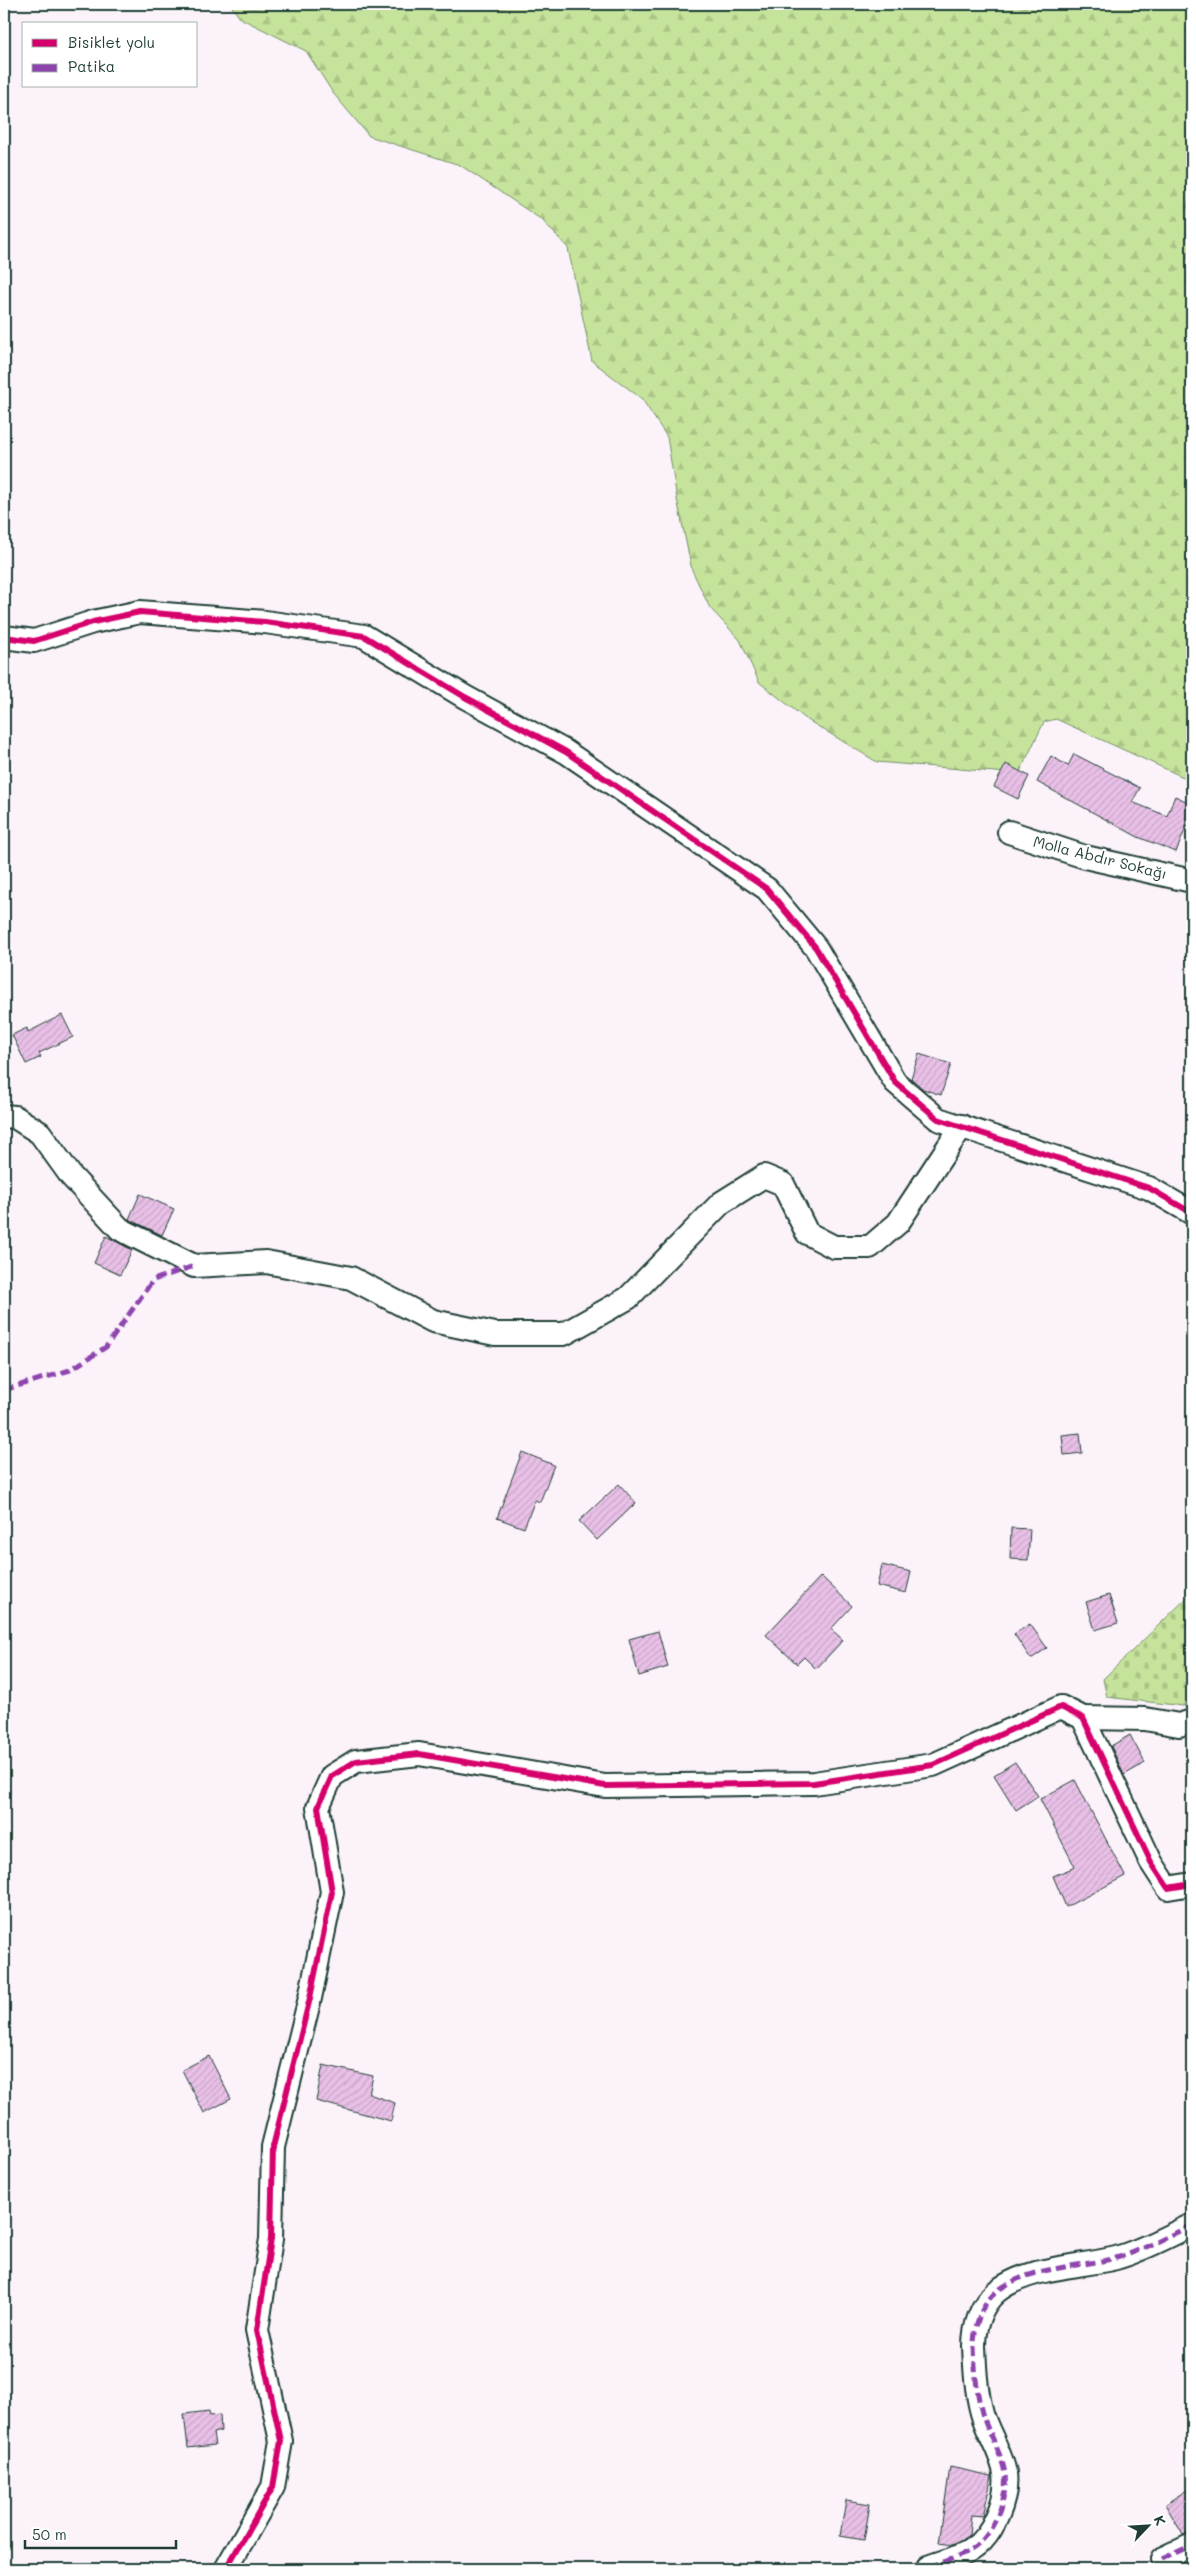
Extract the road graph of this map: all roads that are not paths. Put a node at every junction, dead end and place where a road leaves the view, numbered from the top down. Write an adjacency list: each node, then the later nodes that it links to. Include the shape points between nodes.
1 (4, 637): 5 (street, via 34,641 93,622 140,612 265,622 364,636 566,752 767,889 816,948 895,1082 938,1119)
2 (1009, 832): 3 (street, Molla Abdır Sokağı, via 1085,857)
3 (1192, 881)
4 (4, 1116): 5 (street, via 15,1117 40,1133 71,1176 120,1229 194,1266 266,1262 351,1278 433,1321 495,1334 564,1334 628,1298 721,1203 764,1176 783,1184 807,1233 834,1247 870,1247 898,1223)
5 (962, 1126): 6 (street, via 1150,1188)
6 (1192, 1213)
7 (1083, 1718): 8 (street, via 1145,1719 1179,1725); 9 (street, via 1151,1862 1168,1888); 14 (street, via 1061,1707 933,1765 814,1783 605,1786 419,1754 356,1761 332,1776 318,1807 332,1892 273,2147 271,2239 256,2330 281,2441 273,2487)
8 (1192, 1721)
9 (1192, 1884)
10 (1192, 2225): 13 (street, via 1118,2257 1023,2278 995,2292 984,2307 974,2335 976,2386 986,2426 1005,2474 1004,2491 999,2511 978,2544 970,2551)
11 (1192, 2545): 12 (street)
12 (1162, 2559)
13 (928, 2567)
14 (226, 2569)

